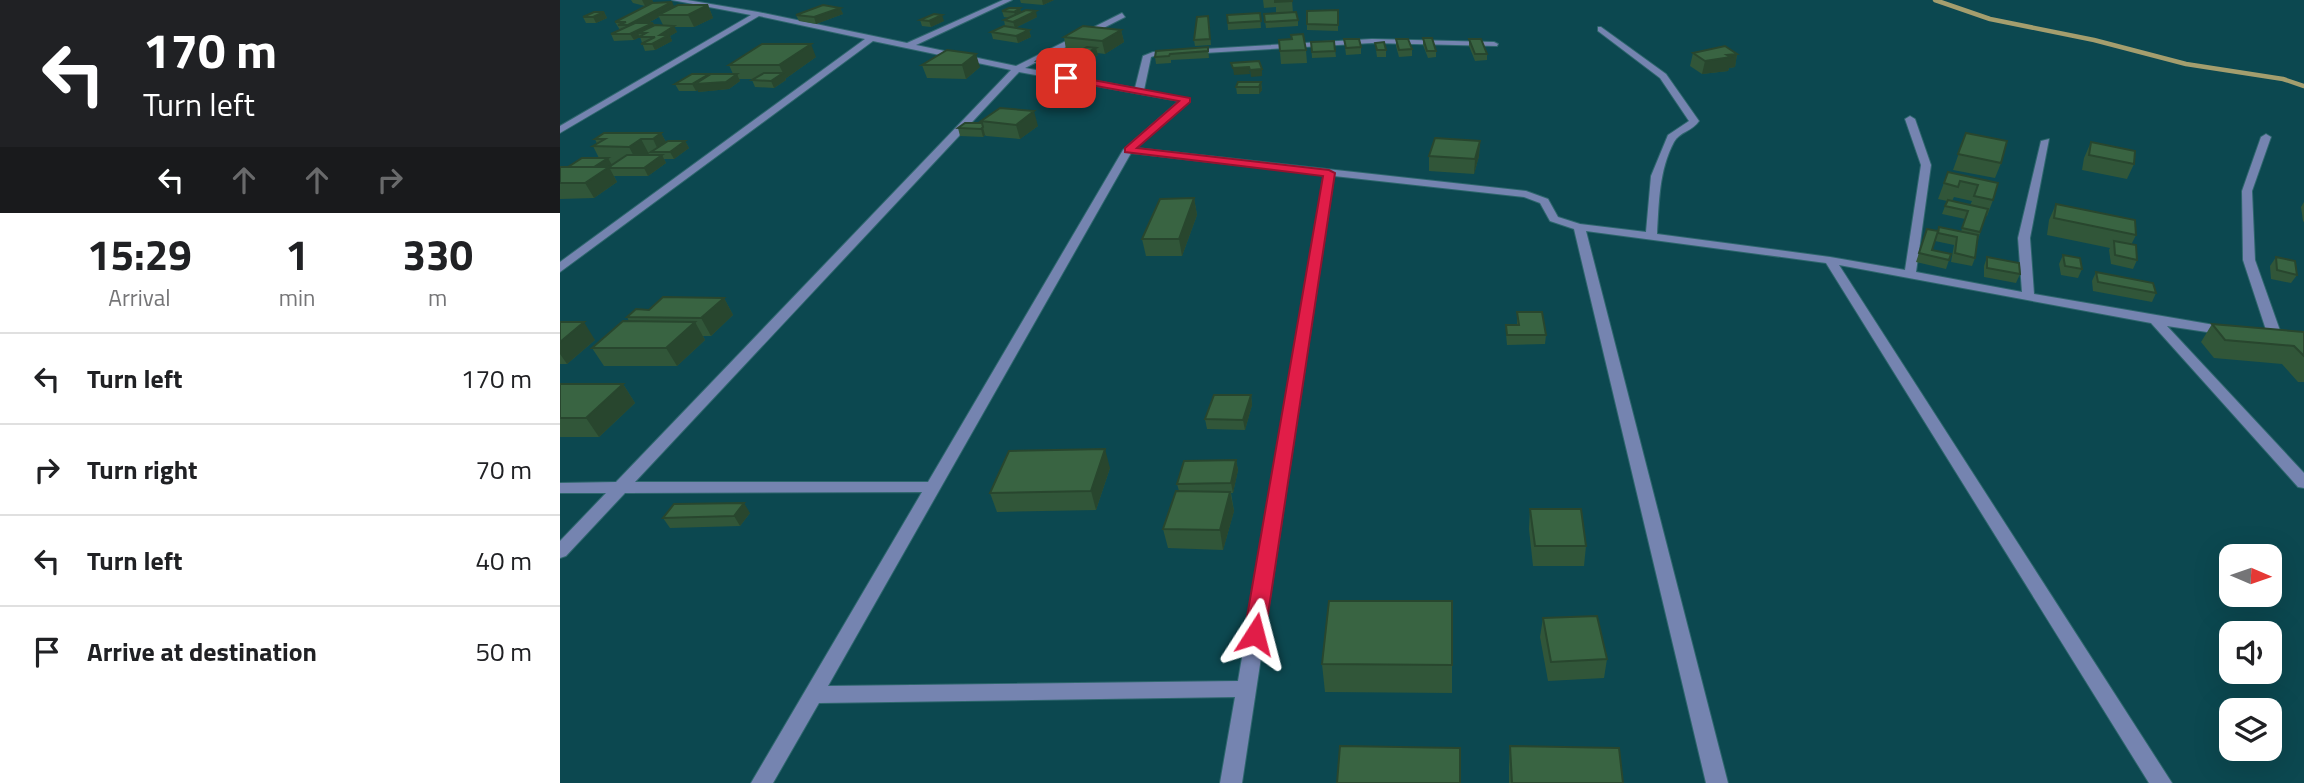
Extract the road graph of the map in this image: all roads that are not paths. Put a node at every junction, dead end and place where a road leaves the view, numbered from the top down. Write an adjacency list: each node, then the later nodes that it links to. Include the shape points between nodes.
1 (675, 0): 3 (street)
2 (1009, 0): 8 (street)
3 (758, 14): 6 (street); 12 (street)
4 (1122, 15): 9 (street)
5 (1601, 29): 18 (street, via 1663,76 1693,121 1671,137 1656,176)
6 (870, 39): 8 (street); 20 (street)
7 (1494, 44): 10 (street, via 1372,41 1153,54 1147,56)
8 (908, 46): 9 (street)
9 (1017, 69): 10 (street); 27 (street)
10 (1139, 91): 15 (street, via 1186,100)
11 (1910, 119): 21 (street, via 1926,164)
12 (560, 130)
13 (2266, 137): 25 (street, via 2247,191 2249,260)
14 (2046, 141): 22 (street, via 2024,238)
15 (1128, 150): 16 (street); 28 (street)
16 (1329, 173): 17 (street, via 1526,194 1544,201 1554,219); 31 (street)
17 (1579, 227): 18 (street); 35 (street)
18 (1651, 236): 19 (street)
19 (1830, 260): 21 (street); 36 (street)
20 (560, 268)
21 (1910, 273): 22 (street)
22 (2028, 296): 23 (street)
23 (2155, 320): 24 (street); 26 (street)
24 (2236, 332)
25 (2275, 338)
26 (2304, 484)
27 (622, 486): 28 (street); 29 (street); 30 (street)
28 (932, 487): 32 (street)
29 (560, 488)
30 (560, 552)
31 (1246, 688): 32 (street); 34 (street)
32 (813, 695): 33 (street)
33 (762, 783)
34 (1231, 783)
35 (1717, 783)
36 (2161, 783)

